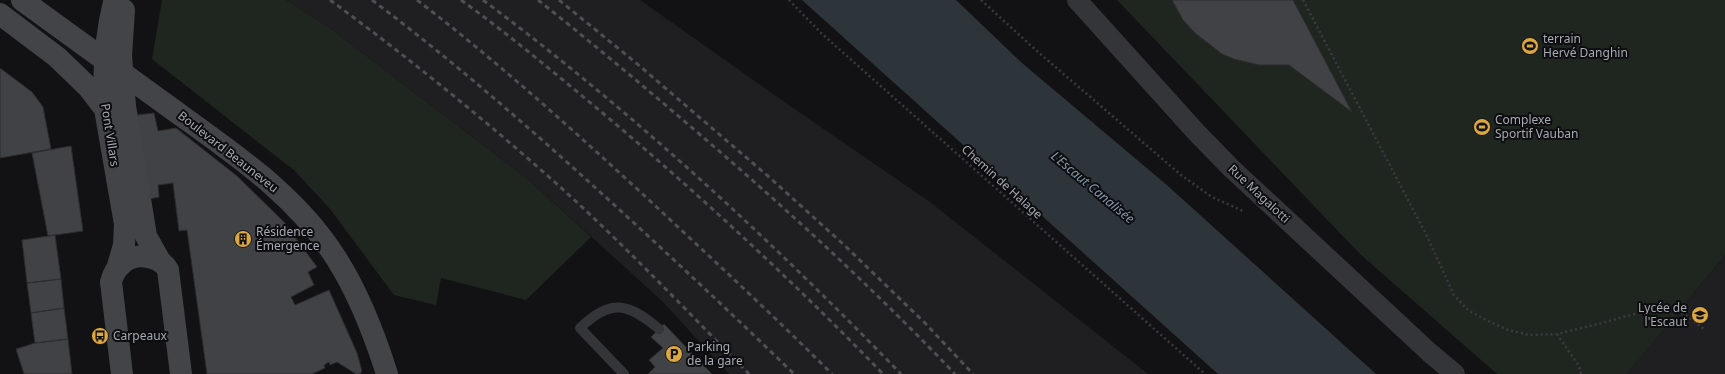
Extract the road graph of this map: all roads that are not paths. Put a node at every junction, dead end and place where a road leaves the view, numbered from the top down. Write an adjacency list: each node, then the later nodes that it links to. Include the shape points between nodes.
1 (22, 0): 11 (main road, Boulevard Beauneveu, via 253,168 289,200 331,251 348,278 368,318)
2 (1077, 0): 13 (street, Rue Magalotti, via 1231,168)
3 (119, 1): 5 (main road, Pont Villars, bridge, via 104,53 104,82)
4 (0, 14): 5 (main road, via 57,56 88,87)
5 (115, 108): 6 (main road, Pont Villars, via 148,243); 7 (main road, Pont Villars, via 125,224 124,245)
6 (160, 262): 7 (main road, via 148,257 132,257); 10 (main road, Pont Villars, via 165,265 169,275)
7 (116, 269): 9 (main road, Pont Villars, via 111,289)
8 (658, 330): 12 (lane, via 633,310 615,307 605,309 580,328)
9 (122, 374)
10 (182, 374)
11 (387, 374)
12 (624, 374)
13 (1455, 374)

